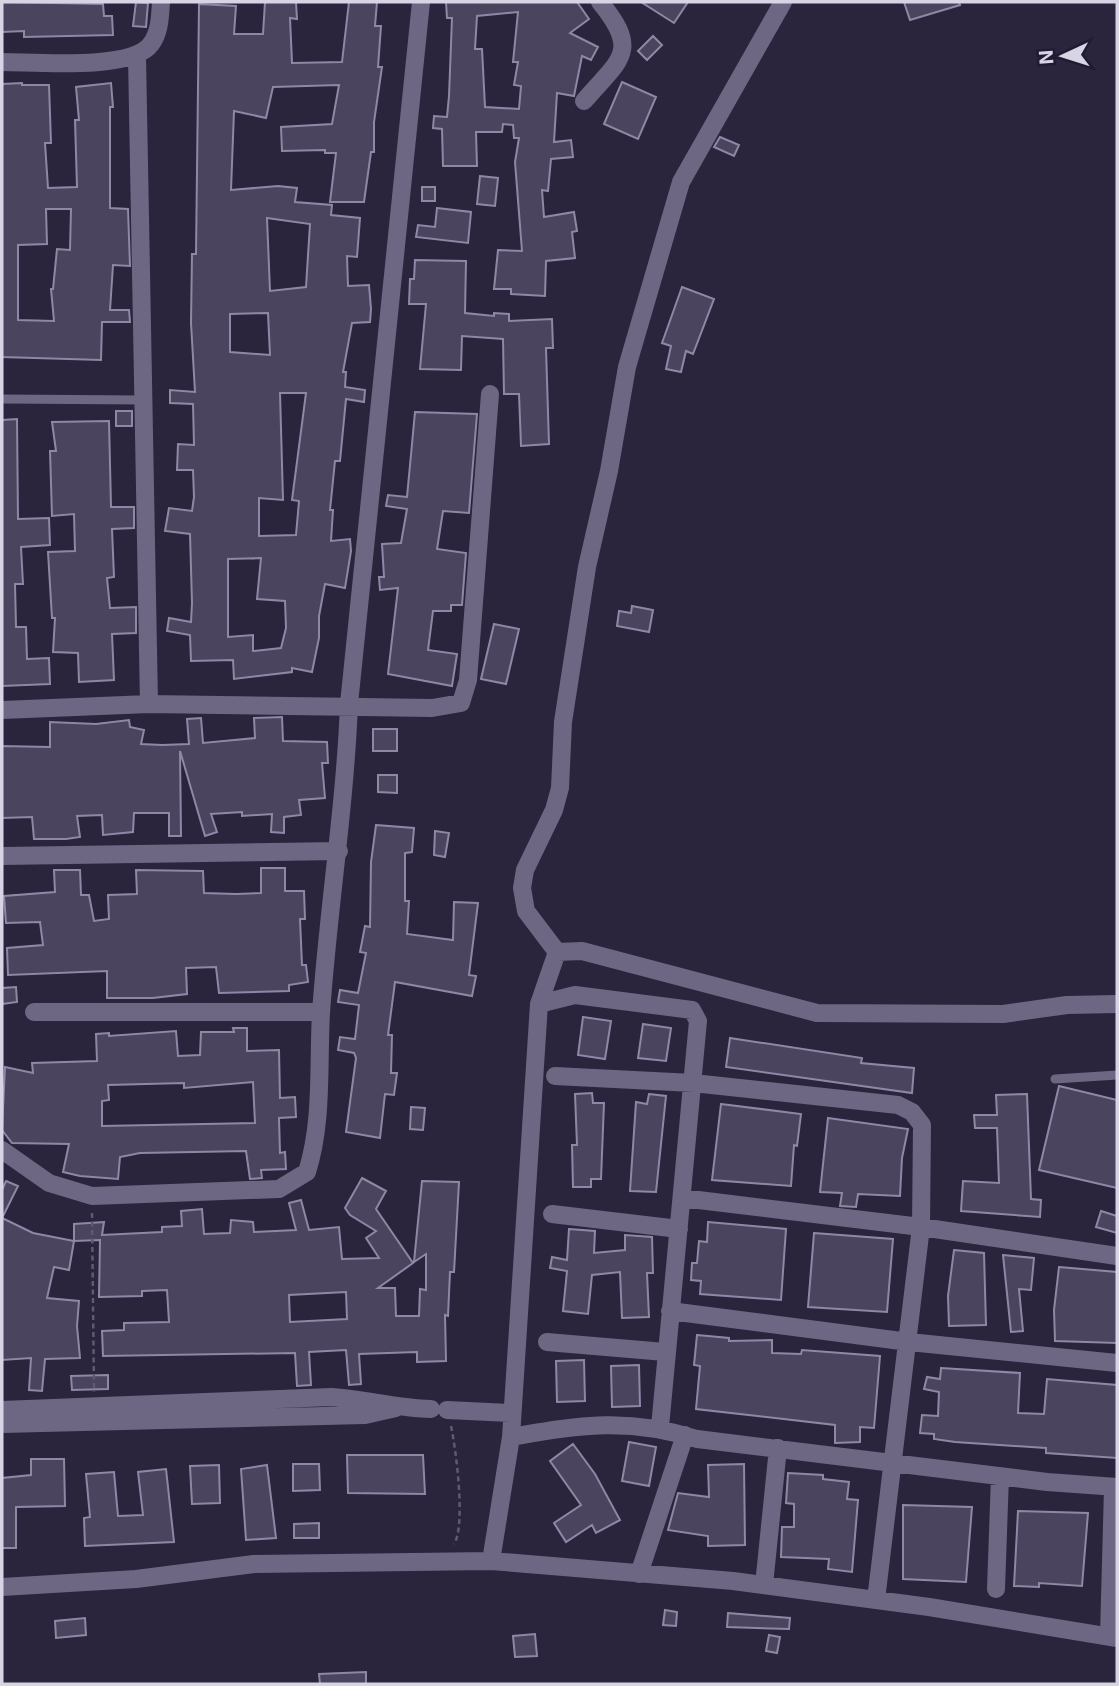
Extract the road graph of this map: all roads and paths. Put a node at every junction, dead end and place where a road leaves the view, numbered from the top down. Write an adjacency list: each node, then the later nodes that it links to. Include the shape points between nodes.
1 (161, 2): 5 (street, via 151,44)
2 (421, 2): 12 (street)
3 (600, 2): 7 (street, via 620,26 624,46 619,60)
4 (783, 2): 16 (street, via 681,182 627,367 583,593 563,722 560,788 524,870 526,911)
5 (137, 56): 6 (street, via 104,61); 10 (street)
6 (2, 62)
7 (584, 101)
8 (490, 394): 12 (street, via 464,697 461,703 432,708)
9 (2, 399): 10 (lane)
10 (144, 400): 11 (street)
11 (149, 704): 12 (street); 13 (street)
12 (349, 705): 14 (street)
13 (2, 710)
14 (339, 851): 15 (street); 20 (street)
15 (2, 856)
16 (557, 952): 17 (street); 18 (street, via 582,951 817,1013 1003,1014)
17 (539, 1004): 24 (street, via 575,995 692,1010 698,1021); 39 (street)
18 (1117, 1004)
19 (34, 1012): 20 (street)
20 (321, 1012): 26 (street, via 318,1088 307,1172 279,1189)
21 (1117, 1075): 23 (lane)
22 (555, 1076): 24 (street)
23 (1055, 1079)
24 (693, 1083): 27 (street); 29 (street, via 898,1105 912,1112 922,1125)
25 (2, 1150): 26 (street, via 50,1183)
26 (92, 1196): 40 (path)
27 (682, 1198): 29 (street); 30 (street)
28 (552, 1214): 30 (street)
29 (921, 1227): 31 (street); 34 (street)
30 (679, 1229): 32 (street)
31 (1117, 1256)
32 (670, 1311): 34 (street); 35 (street)
33 (547, 1342): 35 (street)
34 (909, 1342): 36 (street); 46 (street)
35 (665, 1352): 42 (street)
36 (1117, 1363)
37 (2, 1410): 40 (street)
38 (439, 1410): 39 (street); 40 (street, via 396,1408 365,1415); 50 (path, via 454,1440 459,1518 458,1536)
39 (512, 1413): 44 (street)
40 (95, 1415): 41 (street)
41 (2, 1424)
42 (660, 1427): 43 (street); 44 (street, via 616,1423)
43 (685, 1435): 45 (street); 51 (street)
44 (511, 1437): 49 (street)
45 (778, 1448): 46 (street); 52 (street)
46 (891, 1462): 47 (street); 55 (street)
47 (1000, 1476): 48 (street); 54 (street)
48 (1115, 1488): 56 (street)
49 (491, 1561): 50 (street); 51 (street)
50 (447, 1563): 53 (street, via 254,1564 136,1580)
51 (639, 1574): 52 (street)
52 (764, 1585): 55 (street)
53 (2, 1587)
54 (996, 1588)
55 (876, 1600): 56 (street)
56 (1113, 1637)

